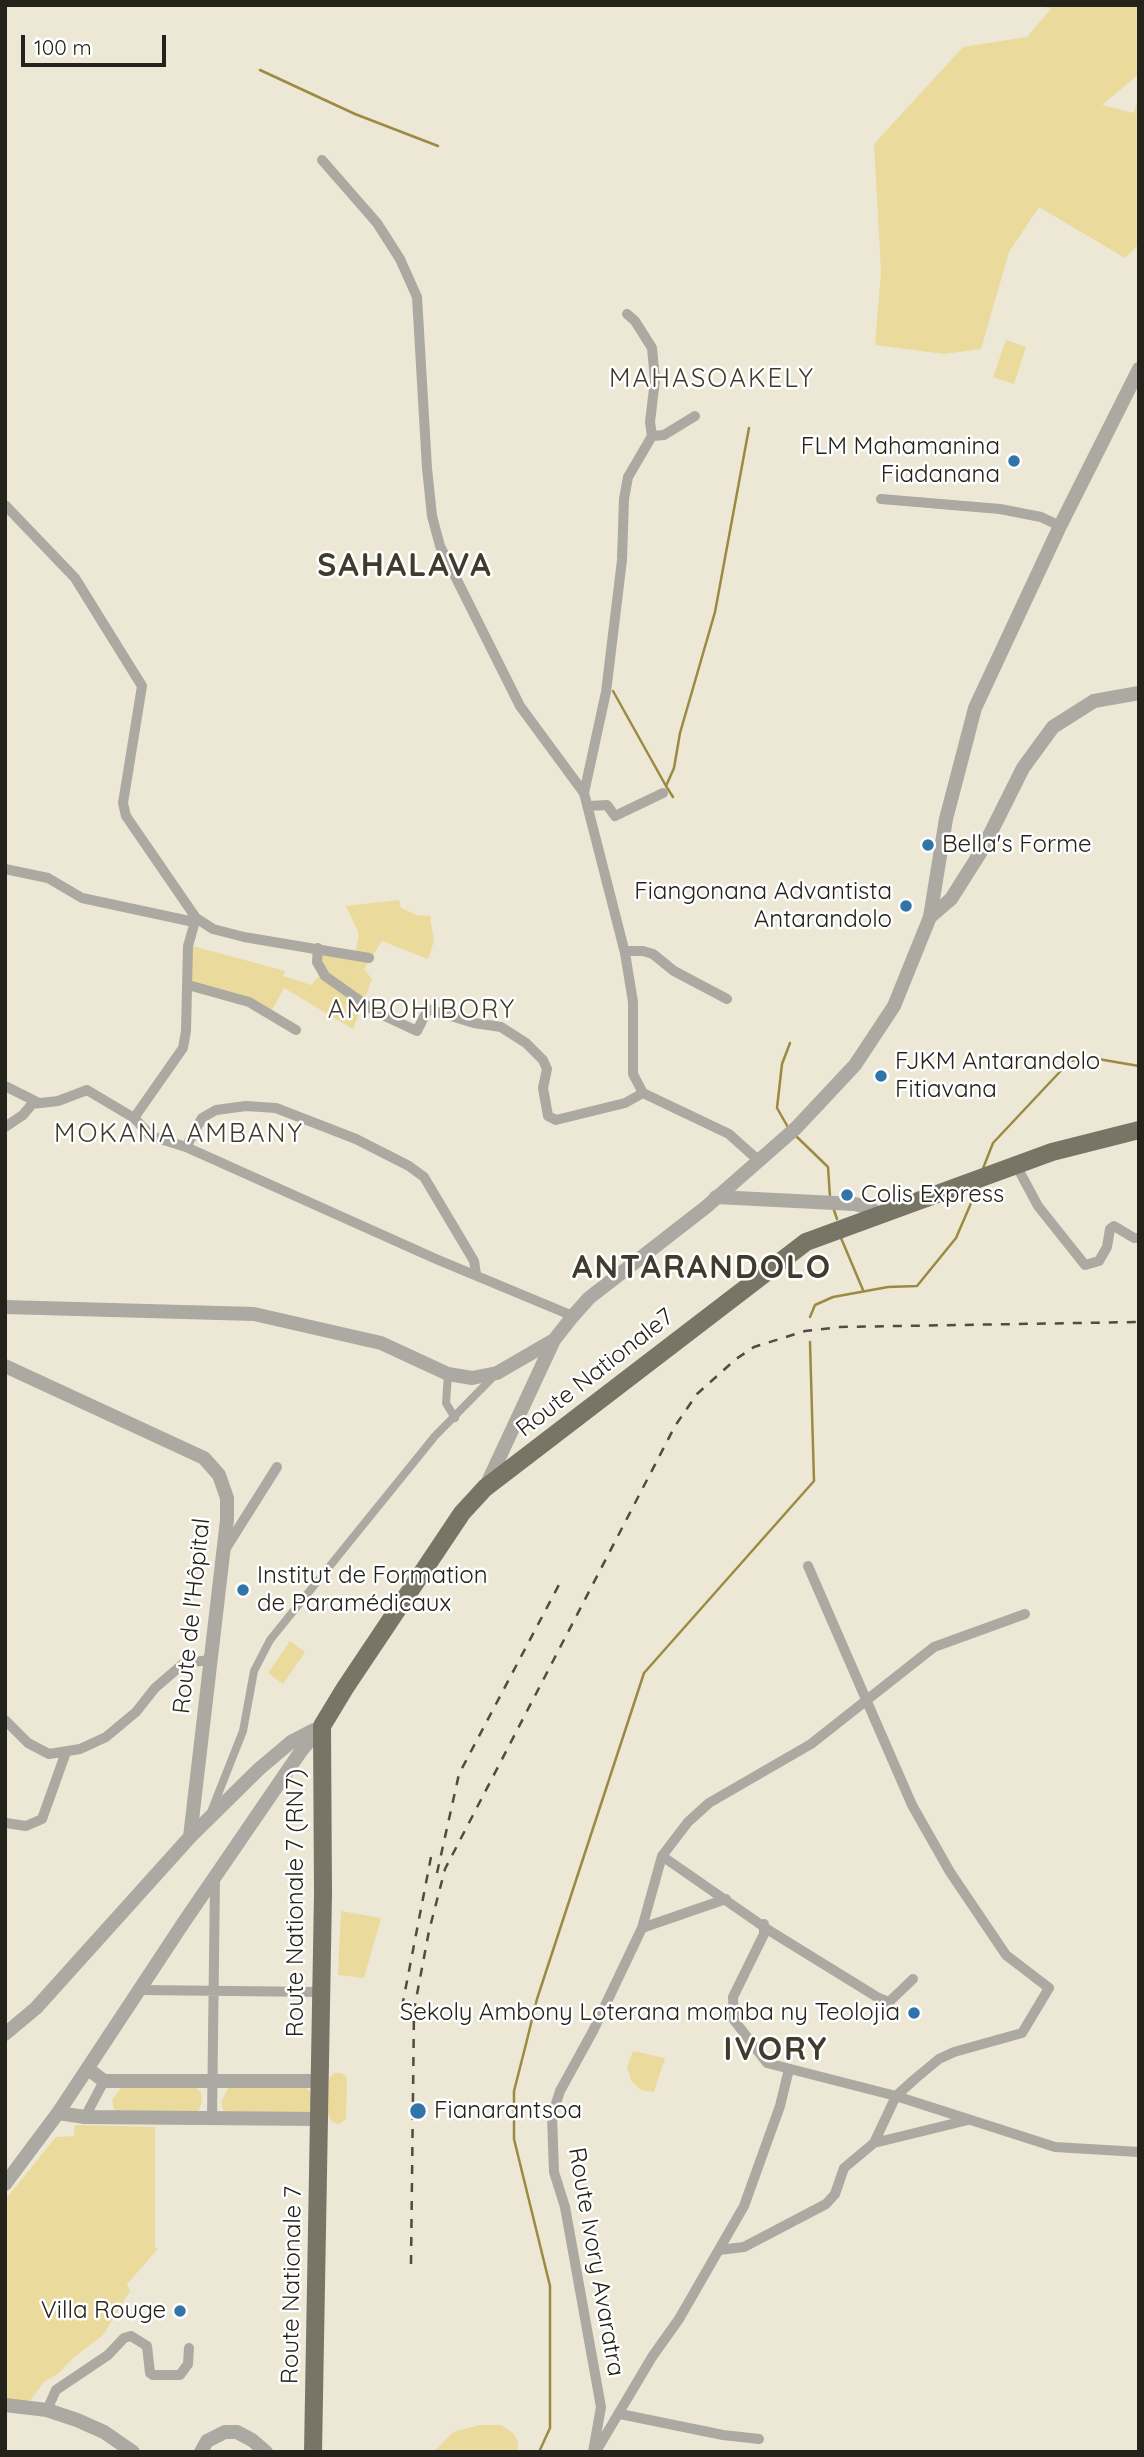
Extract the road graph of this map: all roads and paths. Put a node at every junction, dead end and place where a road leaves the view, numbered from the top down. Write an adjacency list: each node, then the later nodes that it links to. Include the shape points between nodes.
1 (322, 160): 10 (street, via 377,223 417,297 427,468 440,546 520,706)
2 (626, 314): 5 (street, via 652,348)
3 (1139, 369): 8 (street)
4 (695, 416): 5 (street, via 664,435)
5 (652, 436): 10 (street, via 628,477 606,692)
6 (881, 499): 8 (street, via 1000,509)
7 (5, 505): 15 (street, via 75,578 142,686 122,803)
8 (1060, 526): 14 (street, via 966,733)
9 (1139, 693): 14 (street, via 1094,701 1052,727 1023,768 982,850 951,899)
10 (584, 793): 12 (street)
11 (663, 793): 12 (street, via 615,816 607,804)
12 (589, 806): 17 (street)
13 (5, 869): 15 (street, via 48,878 82,898)
14 (930, 917): 29 (street, via 894,1006 855,1066 792,1132)
15 (195, 920): 16 (street, via 244,937); 19 (street, via 188,946)
16 (318, 948): 18 (street); 23 (street, via 317,962 325,976 376,1012 417,1031 428,1009 500,1027 526,1043 547,1069 543,1088 548,1116 556,1120 625,1103)
17 (626, 955): 20 (street, via 643,950 653,954 674,971); 23 (street, via 633,1002 633,1074)
18 (369, 958)
19 (188, 985): 21 (street, via 249,1002); 25 (street, via 183,1048)
20 (727, 999)
21 (296, 1030)
22 (5, 1086): 24 (street)
23 (643, 1093): 29 (street, via 729,1134)
24 (39, 1103): 25 (street, via 87,1090); 26 (street)
25 (134, 1118): 28 (street, via 151,1136)
26 (5, 1127)
27 (1139, 1130): 30 (main road, via 1096,1138)
28 (186, 1147): 34 (street); 34 (street, via 202,1118 216,1110 246,1106 276,1108 356,1139 424,1177 474,1261)
29 (758, 1160): 31 (street)
30 (1016, 1165): 32 (main road); 33 (street, via 1038,1206 1085,1265 1099,1261 1114,1226)
31 (716, 1197): 32 (street, via 855,1204); 36 (street, via 589,1298)
32 (879, 1214): 43 (main road, Route Nationale7, via 806,1242)
33 (1139, 1238)
34 (476, 1274): 36 (street)
35 (5, 1307): 40 (street, via 254,1314 401,1350)
36 (573, 1316): 37 (street)
37 (554, 1340): 39 (street); 43 (street)
38 (5, 1366): 44 (street, Route de l'Hôpital, via 204,1458 219,1475 227,1498)
39 (497, 1373): 40 (street, via 472,1378); 41 (street)
40 (448, 1374): 41 (street, via 446,1404)
41 (455, 1418): 52 (street, via 435,1436 270,1640 254,1671 243,1731)
42 (277, 1467): 44 (street)
43 (485, 1488): 50 (main road, via 462,1513)
44 (225, 1549): 47 (street, Route de l'Hôpital)
45 (808, 1566): 48 (street)
46 (1024, 1614): 48 (street, Route Ivory Avaratra, via 934,1647)
47 (210, 1661): 51 (street, via 184,1663 106,1737); 54 (street, Route de l'Hôpital)
48 (866, 1702): 55 (street, Route Ivory Avaratra, via 811,1744 709,1803); 70 (street, via 912,1805 950,1872 1006,1955 1049,1988 1022,2032 939,2059)
49 (5, 1720): 51 (street, via 37,1749 49,1754)
50 (322, 1726): 52 (street, via 291,1742 258,1769); 56 (street); 63 (main road, Route Nationale 7 (RN7))
51 (66, 1752): 53 (street, via 42,1818 26,1826)
52 (207, 1822): 54 (street)
53 (6, 1823)
54 (190, 1837): 64 (street, via 36,2008)
55 (662, 1856): 57 (street); 59 (street, Route Ivory Avaratra)
56 (215, 1879): 61 (street); 62 (street)
57 (726, 1899): 58 (street); 59 (street)
58 (764, 1924): 60 (street, via 889,2002); 66 (street, via 764,1934 733,1997 734,2020 766,2063)
59 (642, 1928): 89 (street, Route Ivory Avaratra, via 560,2091 552,2116 554,2172 565,2207 601,2407)
60 (913, 1979)
61 (140, 1990): 62 (street); 65 (street)
62 (213, 1992): 63 (street); 68 (street)
63 (321, 1992): 69 (main road, Route Nationale 7 (RN7))
64 (5, 2034)
65 (88, 2069): 67 (street); 71 (street)
66 (789, 2069): 70 (street); 79 (street, via 744,2206)
67 (104, 2081): 68 (street); 72 (street)
68 (212, 2081): 69 (street); 73 (street)
69 (319, 2081): 74 (main road, Route Nationale 7 (RN7))
70 (896, 2096): 75 (street); 76 (street)
71 (58, 2113): 72 (street); 78 (street)
72 (85, 2117): 73 (street)
73 (212, 2118): 74 (street)
74 (318, 2119): 88 (main road, Route Nationale 7)
75 (970, 2120): 76 (street); 77 (street, via 1055,2147)
76 (874, 2143): 79 (street, via 844,2168 826,2204 744,2248)
77 (1139, 2152)
78 (5, 2184)
79 (719, 2250): 83 (street)
80 (189, 2348): 82 (street, via 188,2364 180,2375 153,2375 147,2346 131,2336 124,2339 108,2356 56,2390)
81 (5, 2405): 82 (street)
82 (47, 2410): 85 (street, via 104,2432)
83 (620, 2414): 84 (street); 89 (street)
84 (759, 2439)
85 (132, 2452)
86 (201, 2452): 87 (street, via 207,2441 226,2432 237,2432)
87 (266, 2452)
88 (313, 2452)
89 (594, 2452)

